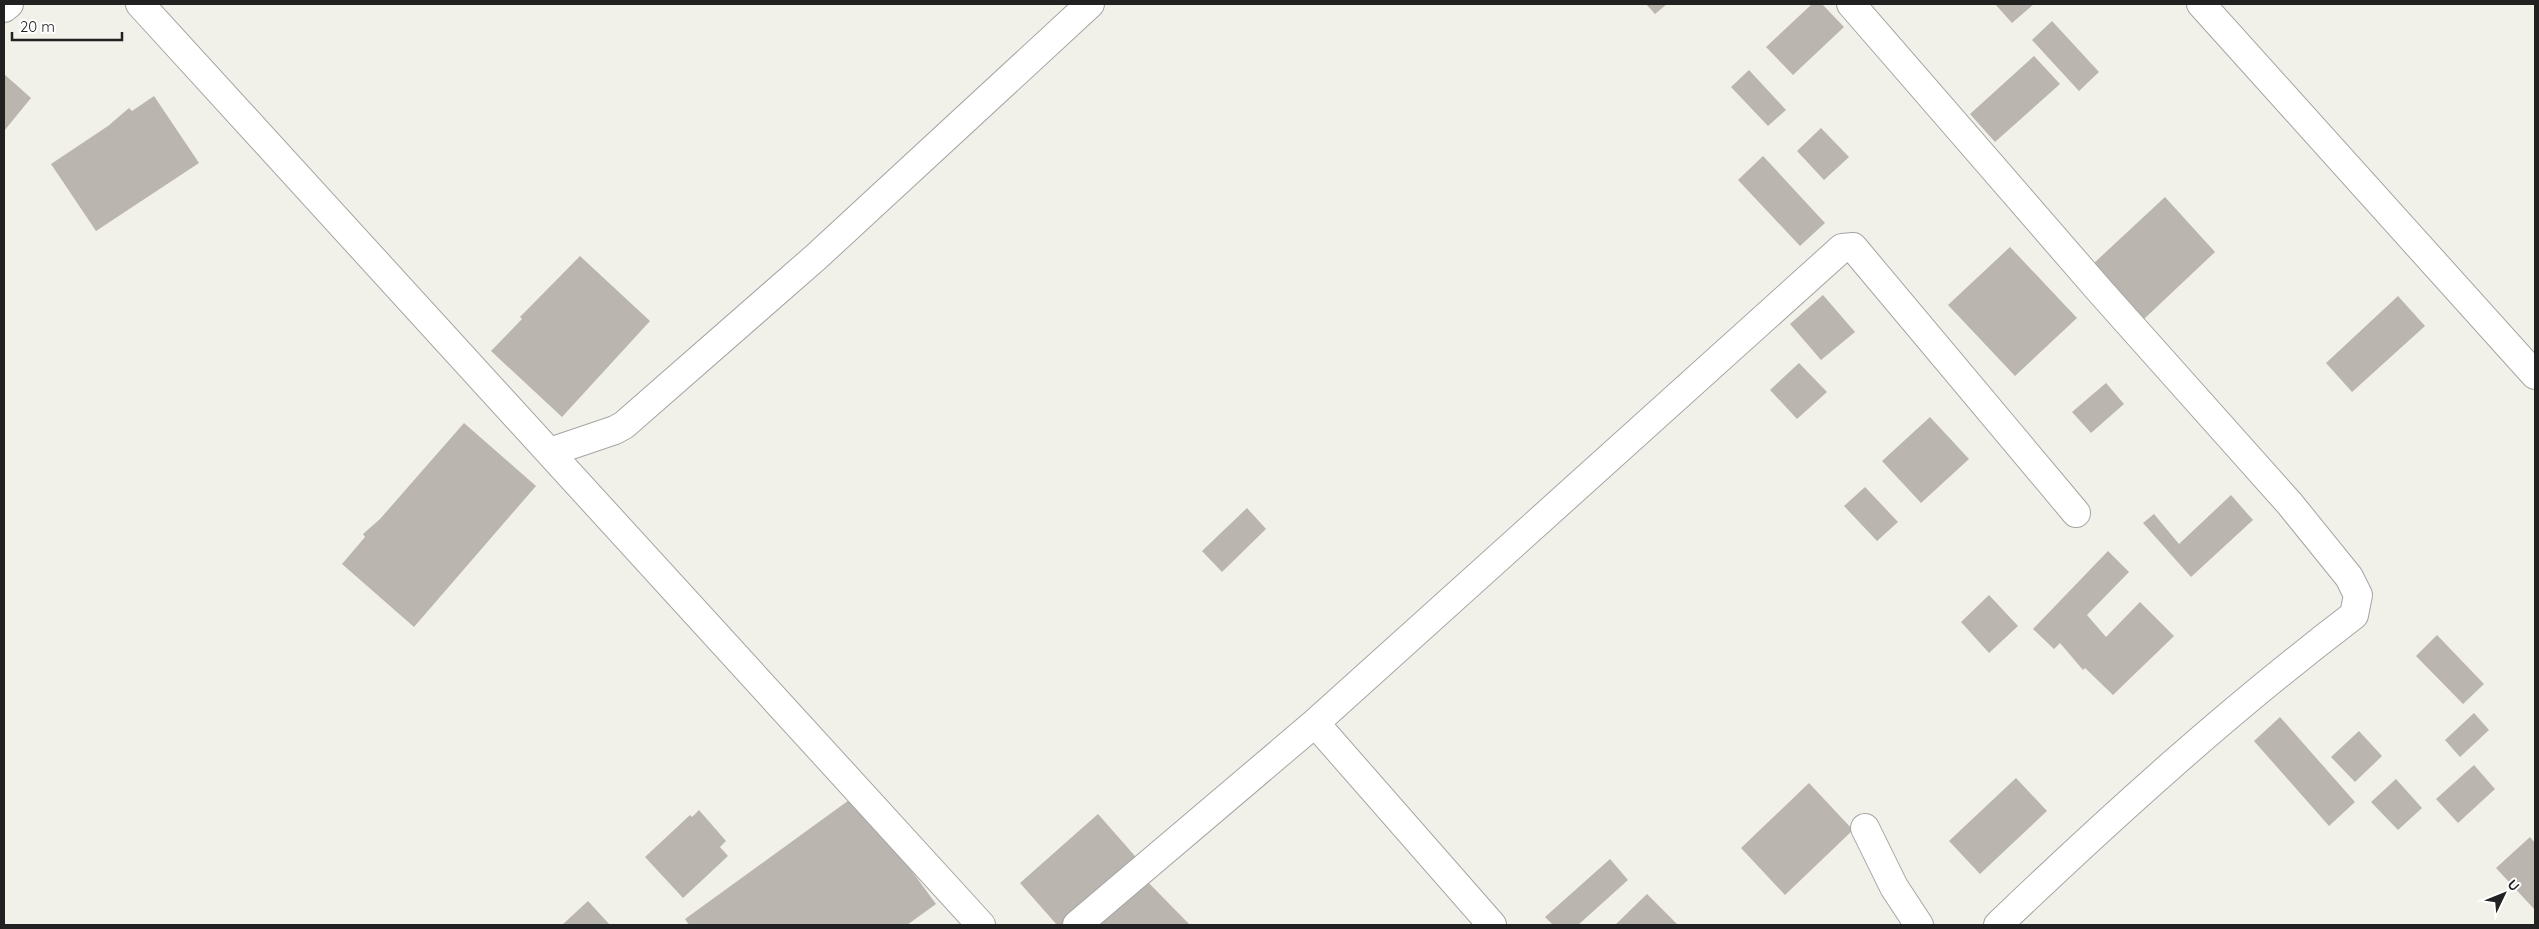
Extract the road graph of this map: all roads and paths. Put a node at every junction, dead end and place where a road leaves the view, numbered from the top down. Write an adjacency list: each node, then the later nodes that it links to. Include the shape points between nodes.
1 (9, 4): 6 (street)
2 (140, 4): 8 (street)
3 (1090, 4): 8 (street, via 816,256 630,420 615,430)
4 (1851, 4): 16 (street, via 2290,504 2349,577 2358,595 2354,615 2245,700)
5 (2200, 4): 7 (street)
6 (4, 8)
7 (2535, 375)
8 (550, 452): 12 (street)
9 (2076, 512): 10 (street, via 1852,247 1846,246)
10 (1315, 723): 13 (street); 14 (street)
11 (1865, 828): 15 (street, via 1894,887)
12 (974, 923)
13 (1077, 925)
14 (1492, 925)
15 (1919, 925)
16 (1998, 925)

